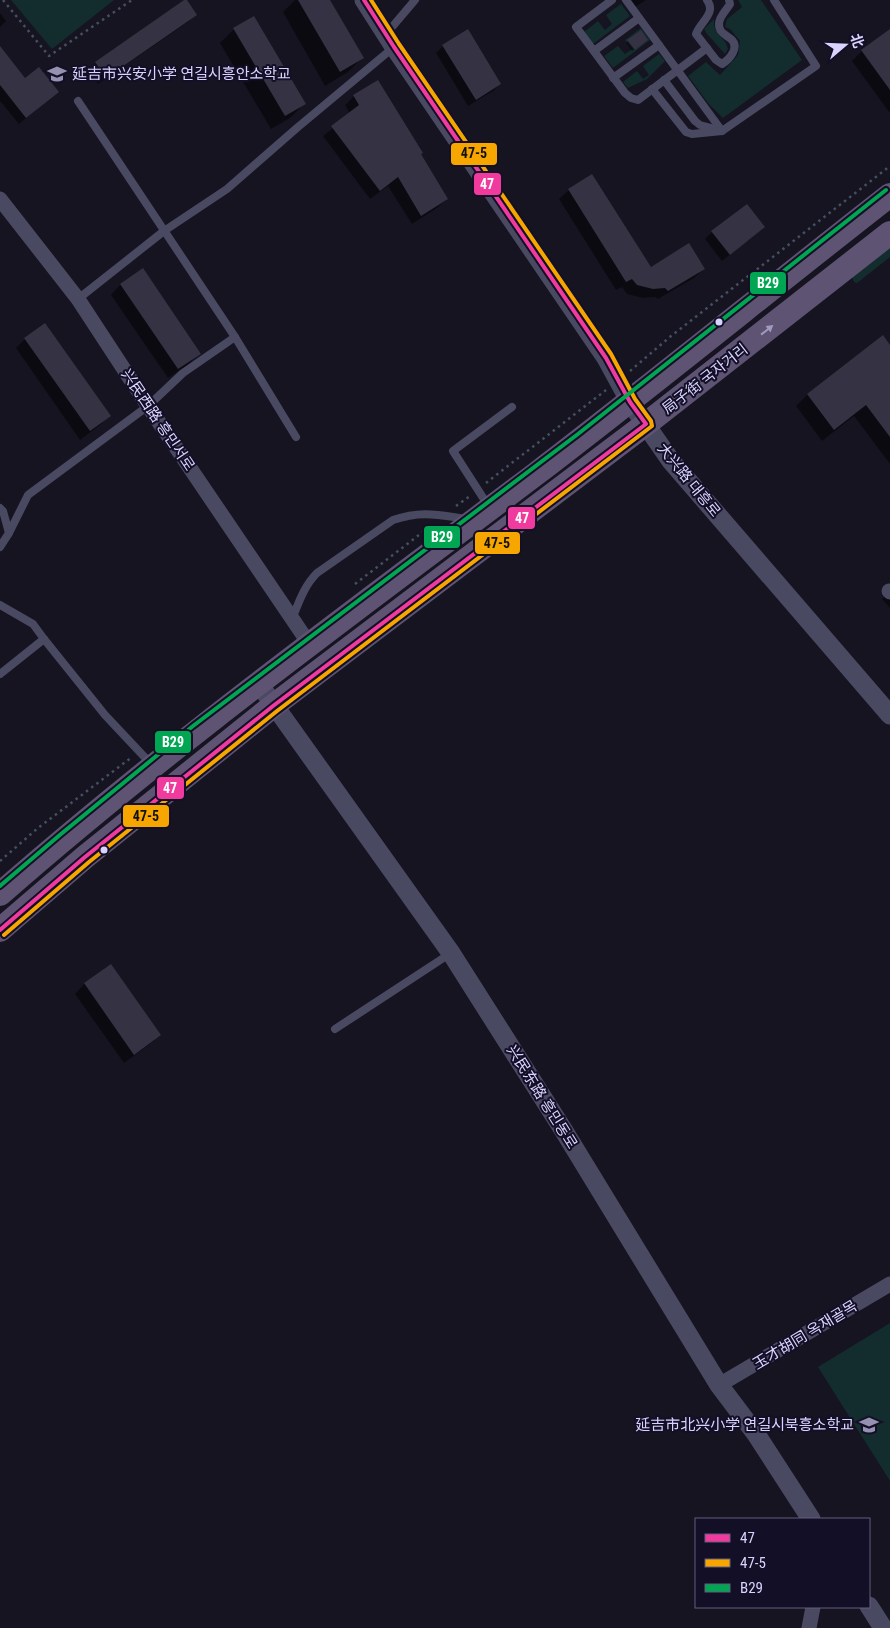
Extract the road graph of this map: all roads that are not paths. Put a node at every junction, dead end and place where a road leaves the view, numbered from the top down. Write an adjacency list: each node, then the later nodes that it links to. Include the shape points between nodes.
1 (364, 0): 9 (street, 大兴路 대흥로)
2 (415, 0): 9 (lane)
3 (612, 0): 12 (lane, via 576,27)
4 (626, 0): 8 (lane)
5 (707, 0): 11 (lane, via 711,10 696,34)
6 (729, 0): 11 (lane, via 719,26 734,44 733,52 722,64)
7 (774, 0): 18 (lane, via 816,66)
8 (639, 18): 10 (lane); 12 (lane)
9 (390, 40): 21 (lane, via 227,189); 25 (street, 大兴路 대흥로, via 606,358)
10 (659, 45): 13 (lane); 14 (lane)
11 (707, 48): 13 (lane)
12 (594, 51): 14 (lane)
13 (677, 70): 15 (lane); 18 (lane)
14 (613, 78): 16 (lane, via 625,93 638,100)
15 (664, 80): 16 (lane); 18 (lane, via 700,125)
16 (652, 89): 18 (lane, via 686,132)
17 (78, 101): 21 (lane)
18 (722, 131)
19 (890, 195): 25 (main road, 局子街 국자거리)
20 (0, 199): 23 (street, 兴民西路 흥민서로)
21 (164, 231): 23 (lane); 24 (lane)
22 (890, 233): 28 (main road, 局子街 국자거리, one-way to 22)
23 (78, 299): 26 (street, 兴民西路 흥민서로)
24 (235, 337): 26 (lane, via 183,373); 29 (lane)
25 (630, 402): 28 (street, 大兴路 대흥로); 31 (main road, 局子街 국자거리)
26 (148, 406): 32 (lane, via 28,496); 35 (street, 兴民西路 흥민서로)
27 (512, 407): 31 (lane, via 453,451)
28 (646, 424): 40 (main road, 局子街 국자거리); 41 (street, 大兴路 대흥로, via 671,461)
29 (296, 437)
30 (0, 508): 32 (lane)
31 (482, 514): 35 (lane, via 423,513 393,520 317,573 309,581); 37 (main road, 局子街 국자거리)
32 (9, 533): 33 (lane)
33 (0, 547)
34 (0, 605): 36 (lane, via 34,624)
35 (292, 619): 37 (street, 兴民西路 흥민서로)
36 (44, 639): 38 (lane); 42 (lane, via 105,715)
37 (310, 645): 39 (main road, 局子街 국자거리)
38 (0, 674)
39 (259, 684): 40 (street, 兴民东路 흥민동로); 42 (main road, 局子街 국자거리)
40 (274, 706): 44 (main road, 局子街 국자거리, via 85,857); 45 (street, 兴民东路 흥민동로)
41 (890, 715)
42 (154, 767): 43 (main road, 局子街 국자거리)
43 (0, 894)
44 (0, 930)
45 (451, 953): 46 (lane); 48 (street, 兴民东路 흥민동로)
46 (335, 1029)
47 (890, 1284): 48 (street, 玉才胡同 옥재골목)
48 (719, 1385): 49 (street, 兴民东路 흥민동로, via 756,1434)
49 (810, 1518)
50 (813, 1608): 52 (street)
51 (870, 1608): 53 (street)
52 (809, 1628)
53 (883, 1628)

